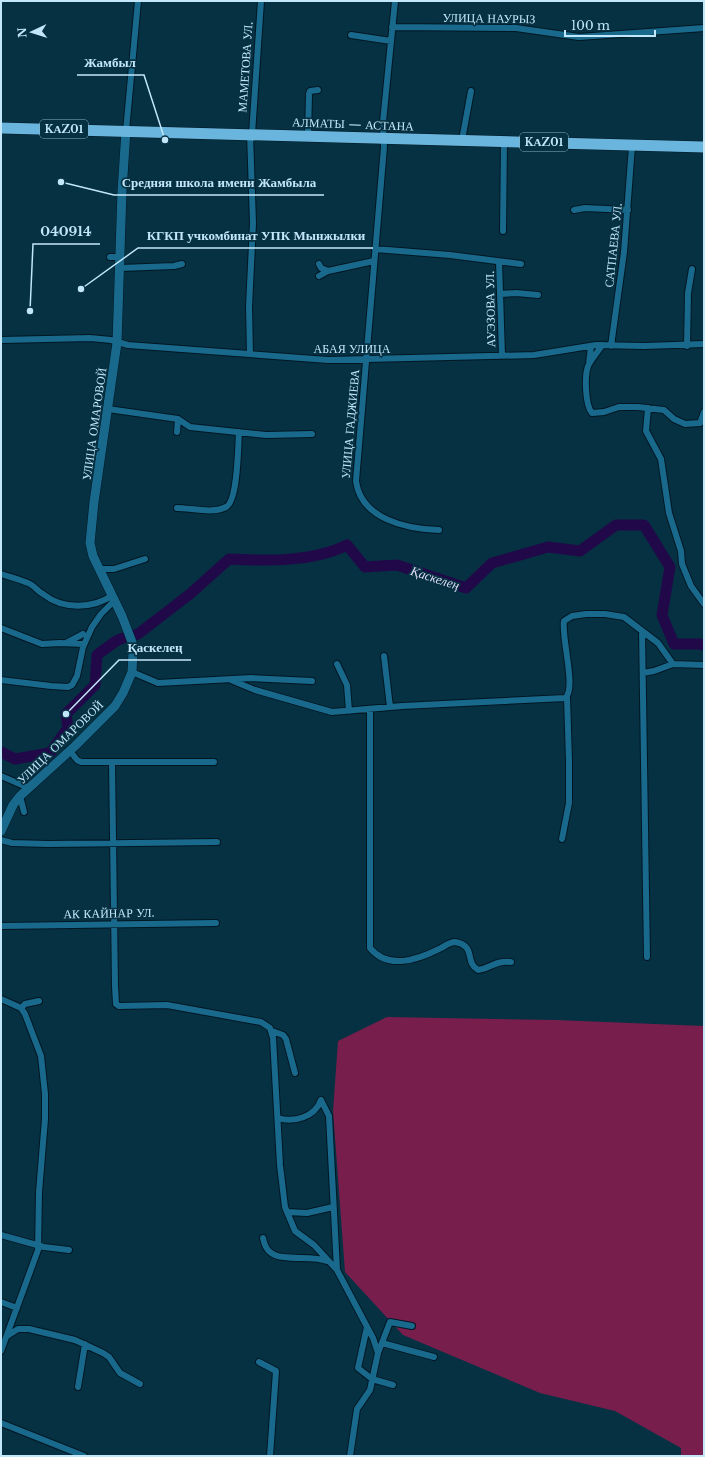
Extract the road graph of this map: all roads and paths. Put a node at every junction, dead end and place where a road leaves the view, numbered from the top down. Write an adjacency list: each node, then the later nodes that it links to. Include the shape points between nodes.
1 (138, 1): 11 (street, УЛИЦА ОМАРОВОЙ)
2 (261, 1): 12 (street, МАМЕТОВА УЛ.)
3 (395, 1): 4 (street, УЛИЦА ГАДЖИЕВА)
4 (392, 27): 5 (street, УЛИЦА НАУРЫЗ, via 516,28 579,37); 7 (street, УЛИЦА ГАДЖИЕВА)
5 (704, 28)
6 (351, 35): 7 (street)
7 (391, 41): 14 (street, УЛИЦА ГАДЖИЕВА, via 383,122)
8 (318, 90): 13 (street, via 309,94)
9 (471, 91): 15 (street)
10 (1, 128): 11 (highway, АЛМАТЫ — АСТАНА / KАZ01)
11 (126, 131): 12 (highway, АЛМАТЫ — АСТАНА / KАZ01); 24 (street, УЛИЦА ОМАРОВОЙ)
12 (251, 134): 13 (highway, АЛМАТЫ — АСТАНА / KАZ01); 43 (street, МАМЕТОВА УЛ., via 253,222 249,307)
13 (308, 135): 14 (highway, АЛМАТЫ — АСТАНА / KАZ01)
14 (384, 137): 15 (highway, АЛМАТЫ — АСТАНА / KАZ01); 22 (street, УЛИЦА ГАДЖИЕВА)
15 (462, 140): 16 (highway, АЛМАТЫ — АСТАНА / KАZ01)
16 (504, 141): 17 (highway, АЛМАТЫ — АСТАНА / KАZ01); 21 (street)
17 (632, 146): 18 (highway, АЛМАТЫ — АСТАНА / KАZ01); 20 (street, САТПАЕВА УЛ.)
18 (704, 148)
19 (574, 210): 20 (street)
20 (628, 210): 41 (street, САТПАЕВА УЛ.)
21 (503, 231)
22 (375, 249): 25 (street, УЛИЦА ГАДЖИЕВА); 26 (street, via 458,255)
23 (110, 257): 24 (street)
24 (120, 258): 30 (street, УЛИЦА ОМАРОВОЙ)
25 (374, 260): 32 (street); 45 (street, УЛИЦА ГАДЖИЕВА)
26 (499, 262): 29 (street); 34 (street, АУЭЗОВА УЛ.)
27 (182, 264): 30 (street)
28 (319, 264): 32 (street)
29 (521, 264)
30 (120, 268): 37 (street, УЛИЦА ОМАРОВОЙ)
31 (692, 269): 42 (street, via 688,293)
32 (328, 270): 33 (street)
33 (319, 276)
34 (500, 294): 35 (street); 44 (street, АУЭЗОВА УЛ.)
35 (538, 295)
36 (1, 340): 37 (street, АБАЯ УЛИЦА, via 42,337 90,338)
37 (117, 343): 43 (street, АБАЯ УЛИЦА); 48 (street, УЛИЦА ОМАРОВОЙ)
38 (704, 344): 42 (street, АБАЯ УЛИЦА)
39 (602, 345): 40 (street, АБАЯ УЛИЦА); 41 (street, АБАЯ УЛИЦА); 46 (street)
40 (591, 346): 44 (street, АБАЯ УЛИЦА, via 552,353); 46 (street)
41 (611, 346): 42 (street, АБАЯ УЛИЦА)
42 (687, 346)
43 (250, 354): 45 (street, АБАЯ УЛИЦА)
44 (502, 355): 45 (street, АБАЯ УЛИЦА)
45 (367, 361): 56 (street, УЛИЦА ГАДЖИЕВА, via 356,473 359,495 366,506 384,518)
46 (589, 365): 47 (street, via 586,378 588,404 592,413 625,407)
47 (648, 408): 51 (street, via 664,410 681,423); 61 (street, via 646,432 661,458 669,514 681,551 682,564 691,586)
48 (108, 409): 50 (street); 58 (street, УЛИЦА ОМАРОВОЙ, via 90,543)
49 (704, 412): 51 (street)
50 (178, 418): 52 (street); 53 (street, via 190,427)
51 (702, 425)
52 (177, 432)
53 (239, 432): 54 (street, via 285,436); 55 (street, via 234,492 228,507 213,510)
54 (312, 434)
55 (176, 508)
56 (439, 530)
57 (144, 559): 58 (street, via 114,569)
58 (99, 569): 60 (street, УЛИЦА ОМАРОВОЙ)
59 (1, 574): 60 (street, via 28,582 43,595 63,603 88,606)
60 (114, 597): 66 (street, via 92,626); 71 (street, УЛИЦА ОМАРОВОЙ, via 132,642)
61 (704, 604)
62 (1, 628): 65 (street, via 42,644)
63 (642, 631): 69 (street, via 658,643); 72 (street); 76 (street, via 630,620 618,615 586,614 567,618 563,627 570,680)
64 (83, 634): 65 (street)
65 (64, 643): 66 (street)
66 (84, 644): 73 (street, via 77,676 72,685 51,686)
67 (384, 656): 77 (street)
68 (337, 664): 79 (street, via 348,684)
69 (673, 664): 70 (street); 72 (street)
70 (704, 665)
71 (132, 672): 74 (street, via 158,683); 80 (street, УЛИЦА ОМАРОВОЙ, via 124,693 115,706)
72 (643, 673): 95 (street)
73 (1, 680)
74 (231, 680): 75 (street, via 252,678); 79 (street, via 255,690 327,711)
75 (312, 681)
76 (567, 697): 77 (street); 88 (street, via 569,803)
77 (390, 707): 78 (street)
78 (370, 709): 79 (street); 96 (street, via 370,948 379,957 408,961 421,958 455,942 467,946 472,965 478,970 497,962)
79 (349, 711)
80 (70, 751): 81 (street, via 76,760 81,762); 84 (street, УЛИЦА ОМАРОВОЙ)
81 (112, 762): 82 (street); 91 (street)
82 (214, 762)
83 (1, 776): 84 (street)
84 (29, 788): 85 (street, УЛИЦА ОМАРОВОЙ)
85 (20, 796): 86 (street); 87 (street, УЛИЦА ОМАРОВОЙ)
86 (24, 812)
87 (1, 832)
88 (562, 839)
89 (1, 840): 91 (street, via 12,843)
90 (218, 842): 91 (street)
91 (113, 844): 93 (street)
92 (216, 923): 93 (street, АК КАЙНАР УЛ.)
93 (114, 924): 94 (street, АК КАЙНАР УЛ.); 100 (street, via 114,986 118,1005 167,1006 213,1013 261,1022)
94 (1, 926)
95 (647, 957)
96 (511, 962)
97 (1, 999): 99 (street)
98 (39, 1001): 99 (street, via 25,1004)
99 (21, 1008): 103 (street, via 41,1056)
100 (272, 1031): 101 (street, via 286,1039); 102 (street)
101 (295, 1073)
102 (278, 1118): 105 (street, via 289,1119 310,1114 321,1100 329,1116); 106 (street, via 283,1199)
103 (45, 1119): 104 (street); 109 (street)
104 (53, 1119)
105 (333, 1207): 106 (street, via 307,1213); 112 (street)
106 (287, 1212): 111 (street, via 295,1231 314,1245)
107 (1, 1235): 109 (street)
108 (263, 1238): 111 (street, via 271,1254)
109 (38, 1246): 110 (street); 114 (street)
110 (69, 1250)
111 (328, 1261): 112 (street)
112 (336, 1270): 116 (street)
113 (1, 1302): 114 (street)
114 (17, 1308): 117 (street)
115 (412, 1326): 118 (street, via 390,1322)
116 (367, 1327): 121 (street); 124 (street, via 358,1368)
117 (7, 1336): 119 (street, via 18,1330 29,1329); 120 (street)
118 (382, 1343): 121 (street); 122 (street)
119 (85, 1344): 125 (street, via 109,1357 120,1373); 127 (street)
120 (1, 1351)
121 (378, 1353): 124 (street)
122 (434, 1357)
123 (259, 1362): 130 (street, via 276,1370)
124 (372, 1379): 126 (street); 131 (street, via 370,1390 357,1409)
125 (140, 1384)
126 (393, 1385)
127 (78, 1387)
128 (1, 1423): 129 (street)
129 (84, 1456)
130 (270, 1456)
131 (350, 1456)

